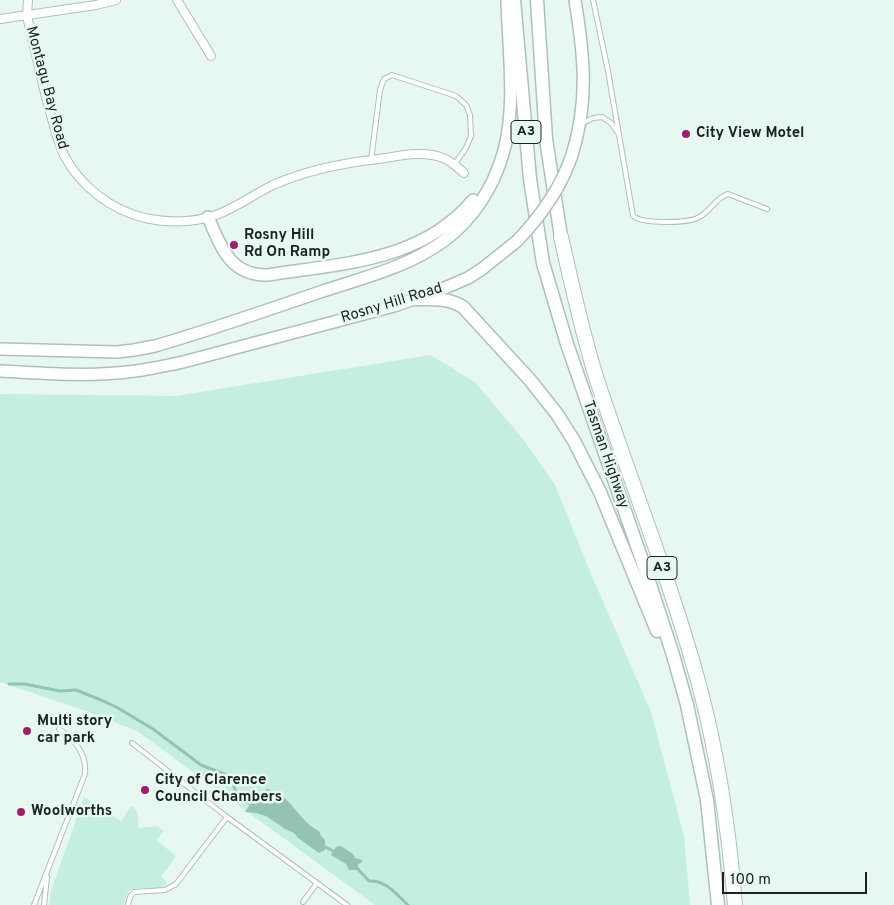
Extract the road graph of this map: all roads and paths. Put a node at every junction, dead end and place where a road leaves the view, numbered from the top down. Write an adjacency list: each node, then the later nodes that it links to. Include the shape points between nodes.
1 (28, 0): 9 (street, Montagu Bay Road)
2 (116, 0): 9 (street)
3 (178, 0): 11 (street)
4 (507, 0): 13 (main road, A3)
5 (514, 0): 26 (highway, Tasman Highway / A3, via 530,179 543,263)
6 (536, 0): 20 (highway, Tasman Highway / A3, via 546,139)
7 (576, 0): 12 (main road, Rosny Hill Road, via 584,73)
8 (592, 0): 14 (lane)
9 (26, 16): 10 (street); 19 (street, Montagu Bay Road, via 58,140 80,178 101,198 139,216 168,221)
10 (0, 20)
11 (212, 56)
12 (580, 125): 14 (lane, via 602,117); 21 (main road, Rosny Hill Road, bridge, via 564,176 546,206 517,241 468,278)
13 (508, 130): 19 (main road, via 489,178 464,211 431,236 387,255 252,275 229,259); 22 (main road, via 494,180 468,219 443,241 408,261 141,349 96,352)
14 (619, 135): 18 (lane, via 632,213 636,218 648,221 695,220 728,194)
15 (371, 160): 16 (street, Montagu Bay Road, via 427,154); 16 (lane, via 380,90 384,79 392,75 456,96 466,105 471,136); 19 (street, Montagu Bay Road, via 330,166 300,175)
16 (454, 164): 17 (street, Montagu Bay Road)
17 (464, 173)
18 (766, 209)
19 (208, 217)
20 (561, 237): 38 (highway, Tasman Highway / A3, via 597,379 700,689 720,782)
21 (416, 298): 25 (main road, Rosny Hill Road, via 149,370); 26 (highway, via 445,300 463,307 557,414 600,492)
22 (0, 349)
23 (0, 363): 25 (main road)
24 (0, 371): 25 (main road, Rosny Hill Road)
25 (67, 374)
26 (687, 705): 37 (highway, Tasman Highway / A3, via 707,800)
27 (59, 729): 30 (lane, via 72,739 85,768 82,785)
28 (132, 743): 29 (lane)
29 (227, 817): 31 (lane); 35 (lane, via 176,884 159,891 134,892)
30 (48, 870): 33 (lane); 34 (lane)
31 (316, 883): 32 (lane); 36 (lane)
32 (303, 902)
33 (34, 905)
34 (44, 905)
35 (128, 905)
36 (347, 905)
37 (718, 905)
38 (735, 905)

